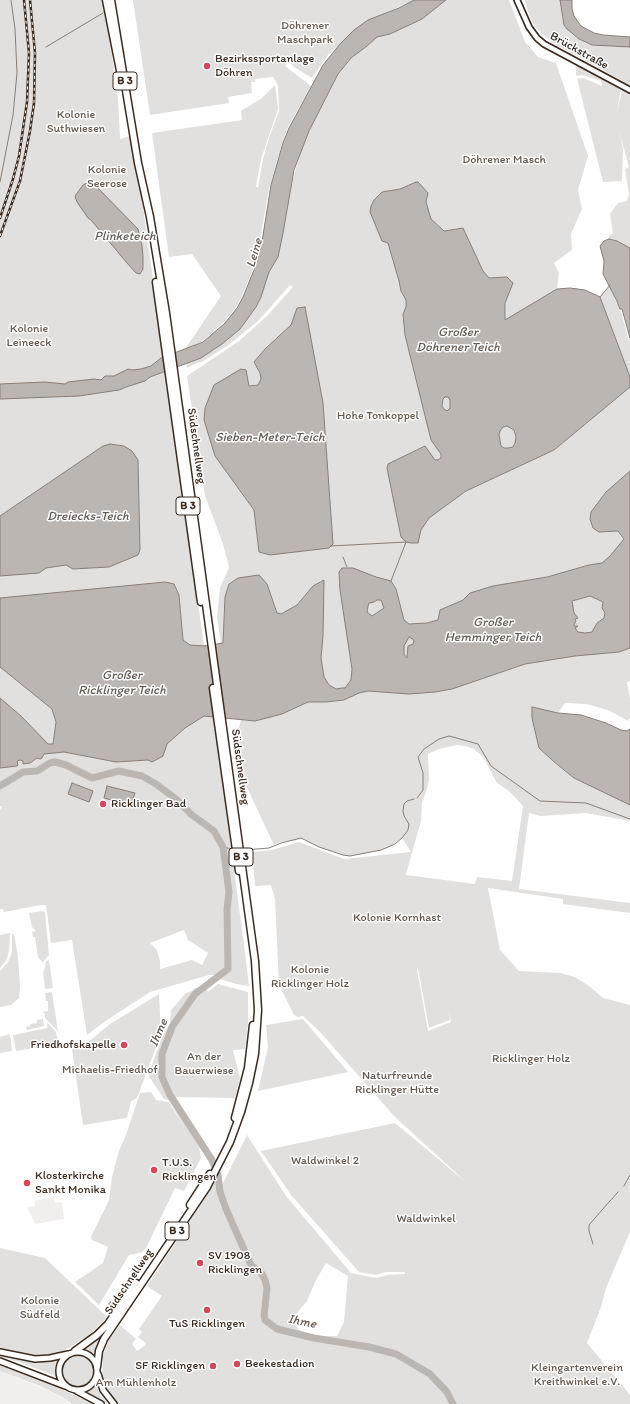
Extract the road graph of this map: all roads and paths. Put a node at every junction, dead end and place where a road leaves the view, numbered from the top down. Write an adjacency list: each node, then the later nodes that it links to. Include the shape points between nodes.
1 (106, 0): 6 (highway)
2 (110, 0): 4 (highway, B 3)
3 (517, 0): 5 (street, Brückstraße, via 529,27 544,44)
4 (116, 29): 6 (highway, B 3); 7 (highway, B 3)
5 (630, 90)
6 (124, 92): 7 (highway, B 3)
7 (133, 137): 8 (highway, Südschnellweg / B 3, via 150,217 256,996 245,1082 217,1165)
8 (110, 1325): 10 (highway, Südschnellweg / B 3); 12 (highway, Südschnellweg / B 3, via 101,1345)
9 (0, 1352): 10 (main road, via 35,1359)
10 (73, 1352): 12 (main road, B 3, via 85,1352 93,1358); 13 (main road, B 3, via 63,1359 59,1369 61,1379)
11 (0, 1361): 13 (main road)
12 (98, 1370): 13 (main road, B 3, via 89,1387 78,1390); 15 (main road, B 3, via 103,1390)
13 (70, 1388): 14 (main road)
14 (101, 1404)
15 (114, 1404)

